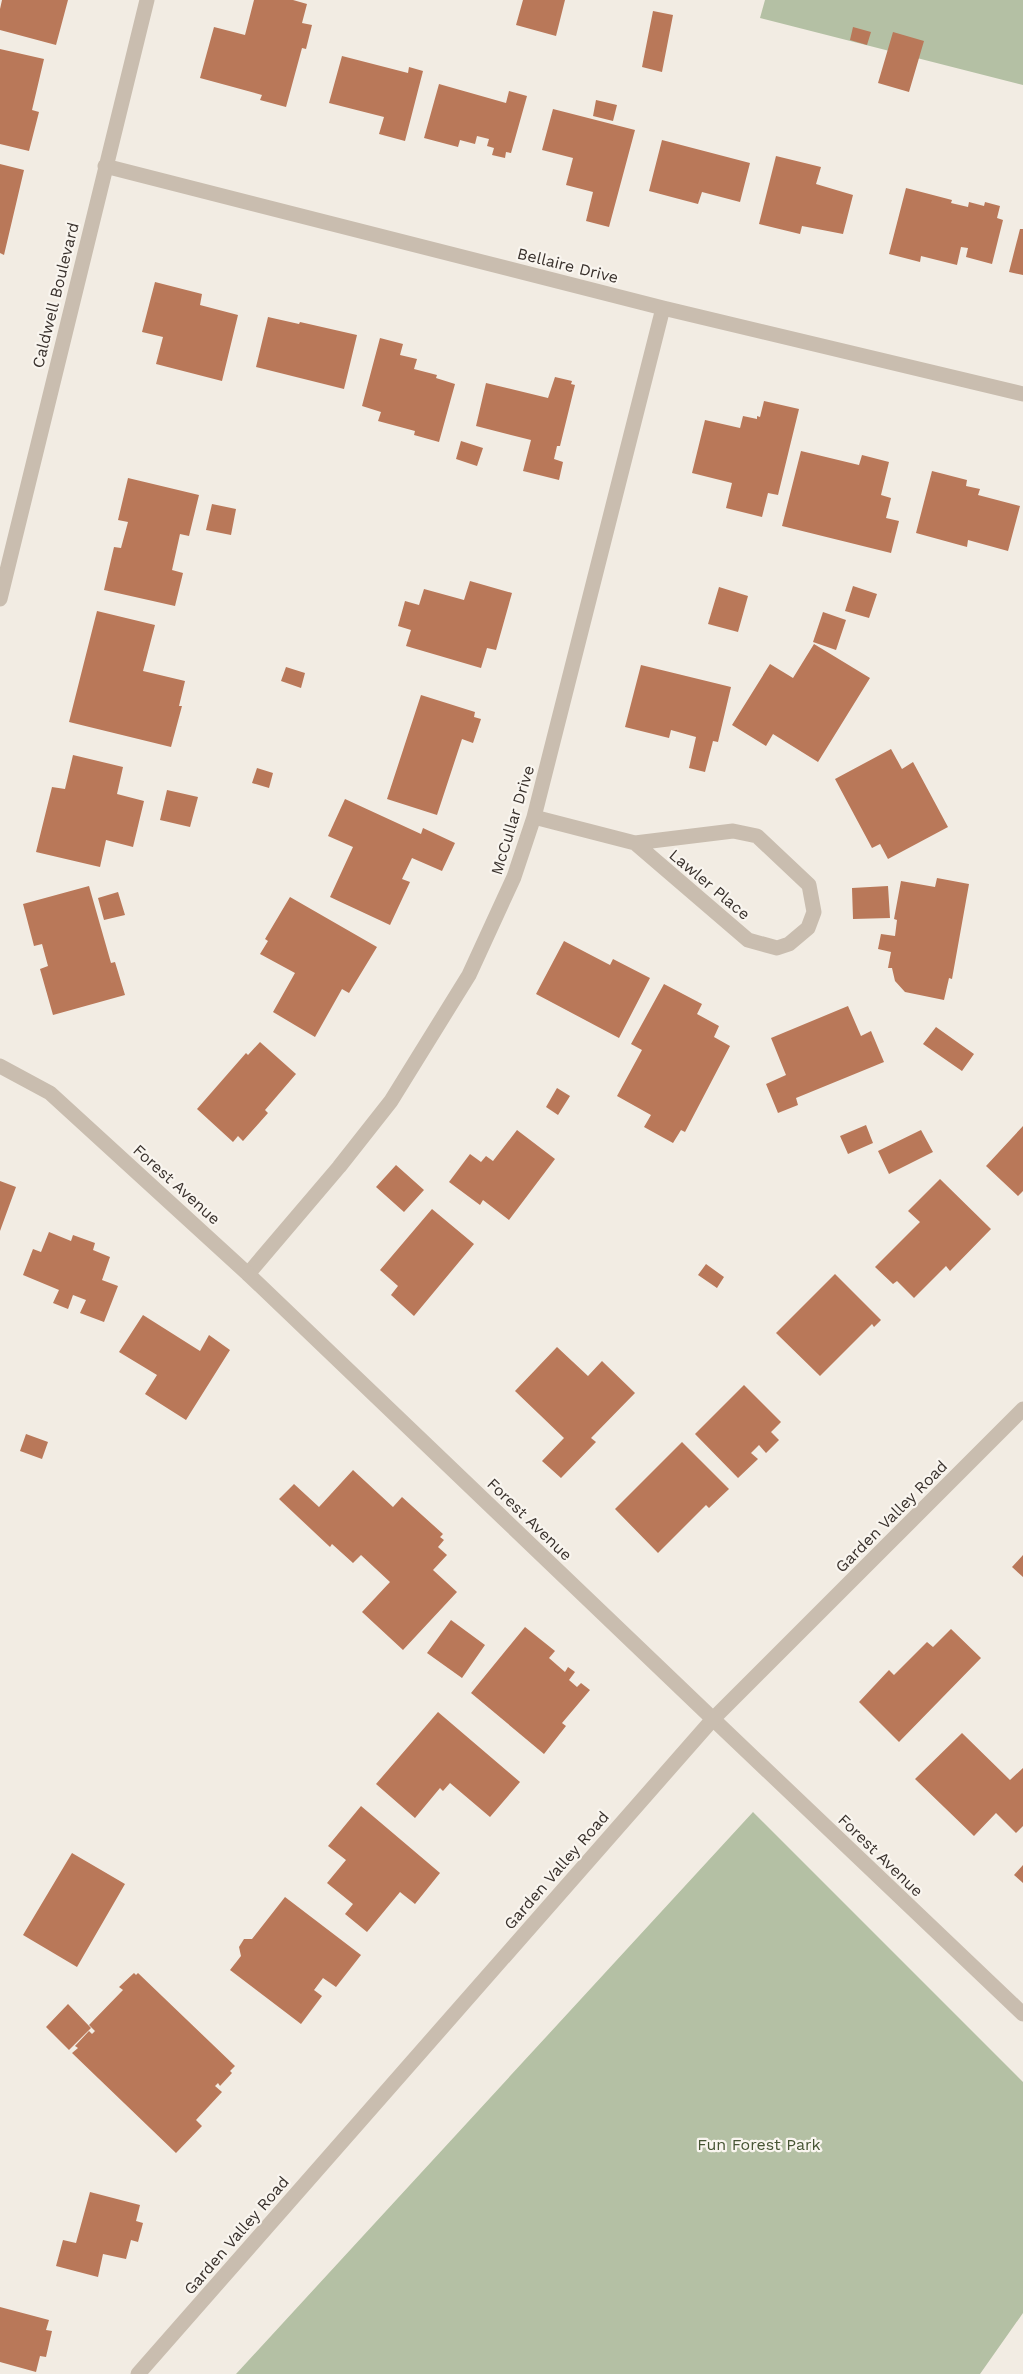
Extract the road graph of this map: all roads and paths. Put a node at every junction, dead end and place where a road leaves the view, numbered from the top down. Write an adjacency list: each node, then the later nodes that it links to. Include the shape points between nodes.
1 (147, 0): 2 (street, Caldwell Boulevard)
2 (105, 166): 3 (street, Bellaire Drive); 5 (street, Caldwell Boulevard)
3 (663, 308): 4 (street, Bellaire Drive); 6 (street, McCullar Drive)
4 (1023, 394)
5 (0, 599)
6 (534, 818): 7 (street, Lawler Place); 9 (street, McCullar Drive, via 514,877 469,975 391,1101)
7 (634, 843): 7 (street, Lawler Place, via 733,831 757,836 809,885 814,912 808,928 789,944 777,948 748,940)
8 (0, 1066): 9 (street, Forest Avenue, via 50,1093)
9 (248, 1274): 11 (street, Forest Avenue)
10 (1023, 1409): 11 (street, Garden Valley Road)
11 (712, 1719): 12 (street, Forest Avenue); 13 (street, Garden Valley Road)
12 (1023, 2014)
13 (138, 2374)

